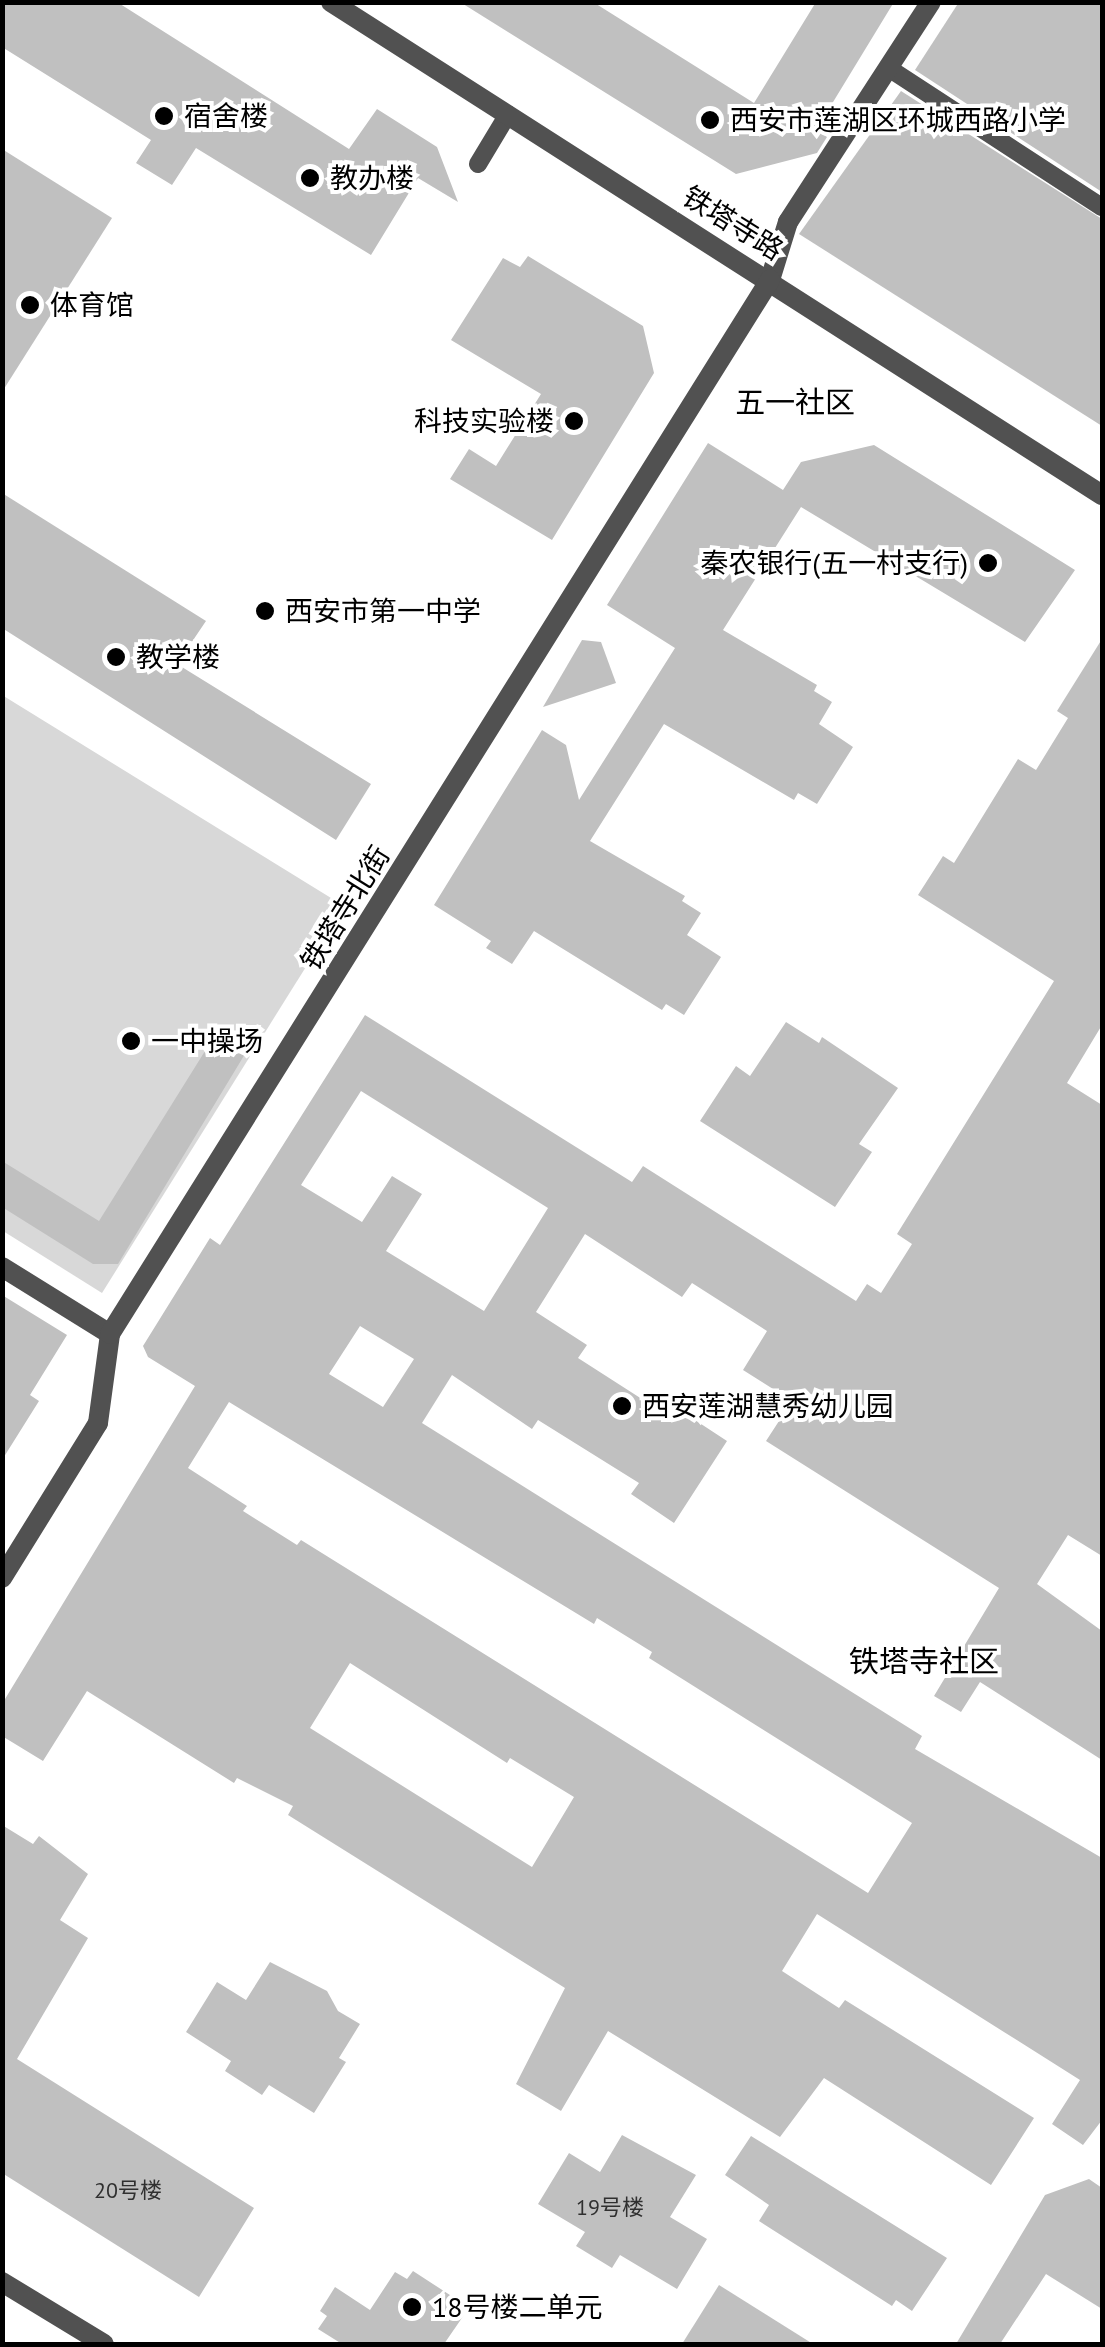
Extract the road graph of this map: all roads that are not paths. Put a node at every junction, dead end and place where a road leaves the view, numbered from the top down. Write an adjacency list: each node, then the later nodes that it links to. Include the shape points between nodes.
1 (331, 2): 4 (street, 铁塔寺路)
2 (932, 2): 3 (street, 铁塔寺北街)
3 (890, 68): 6 (lane); 7 (street, 铁塔寺北街, via 788,222)
4 (508, 114): 5 (lane); 7 (street, 铁塔寺路)
5 (478, 164)
6 (1102, 207)
7 (770, 280): 8 (street, 铁塔寺路); 10 (street, 铁塔寺北街)
8 (1102, 495)
9 (2, 1267): 10 (street)
10 (110, 1334): 11 (street, 铁塔寺北街, via 98,1422)
11 (2, 1578)
12 (2, 2282): 13 (street)
13 (104, 2344)

